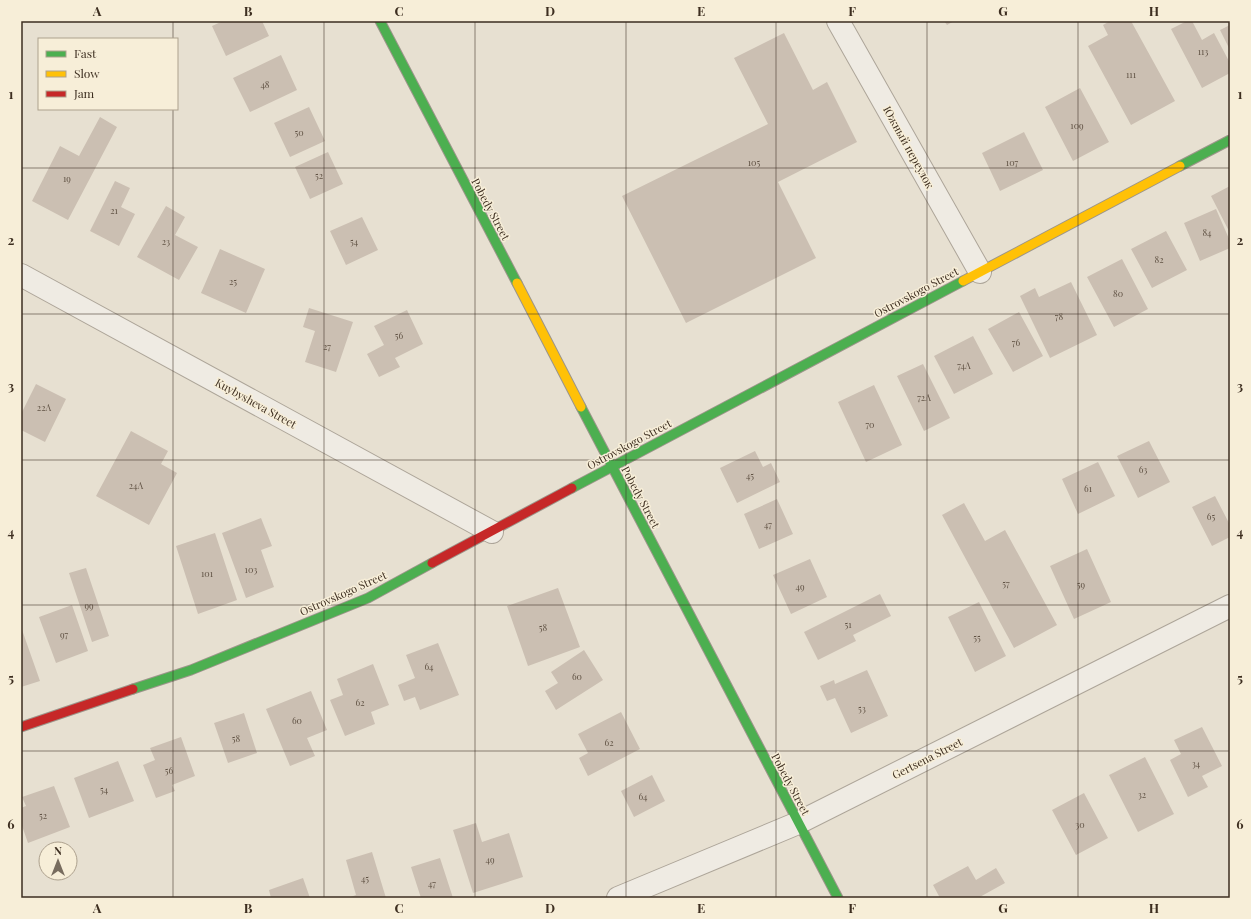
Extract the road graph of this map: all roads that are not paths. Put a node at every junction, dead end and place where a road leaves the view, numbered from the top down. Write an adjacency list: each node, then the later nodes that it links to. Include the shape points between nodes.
1 (380, 21): 6 (main road, Pobedy Street)
2 (838, 21): 4 (street, Южный переулок)
3 (1230, 140): 4 (main road, Ostrovskogo Street)
4 (980, 272): 6 (main road, Ostrovskogo Street)
5 (21, 275): 7 (street, Kuybysheva Street)
6 (612, 466): 7 (main road, Ostrovskogo Street); 10 (main road, Pobedy Street)
7 (492, 532): 9 (main road, Ostrovskogo Street, via 368,598 191,670)
8 (1230, 606): 10 (street, Gertsena Street)
9 (21, 727)
10 (798, 823): 11 (street, Gertsena Street); 12 (main road, Pobedy Street)
11 (618, 898)
12 (838, 898)

